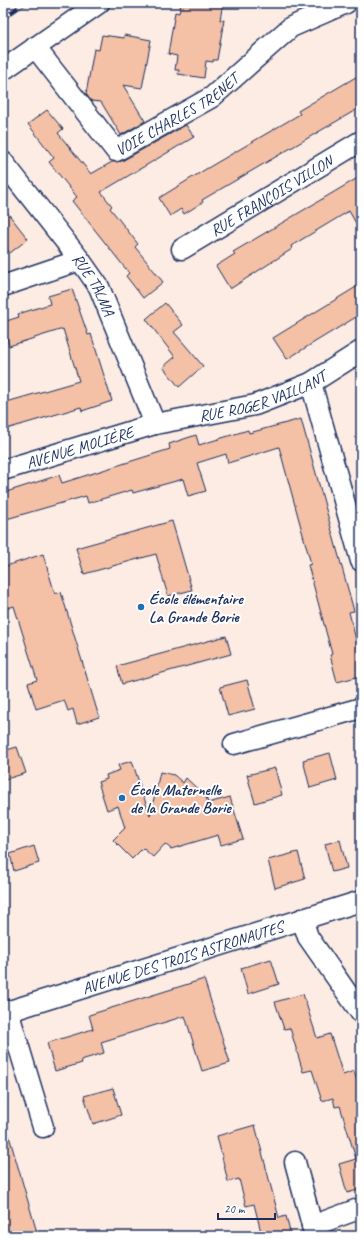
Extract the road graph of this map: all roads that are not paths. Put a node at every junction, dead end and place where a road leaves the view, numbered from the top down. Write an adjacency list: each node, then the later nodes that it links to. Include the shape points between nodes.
1 (99, 3): 3 (street)
2 (346, 3): 3 (street, VOIE CHARLES TRENET, via 291,27 212,97 116,151)
3 (35, 47): 4 (street)
4 (3, 70)
5 (361, 141): 7 (street, RUE FRANÇOIS VILLON)
6 (3, 162): 8 (street, RUE TALMA)
7 (182, 249)
8 (80, 260): 9 (street); 12 (street, RUE TALMA, via 99,287)
9 (3, 286)
10 (361, 351): 11 (street, RUE ROGER VAILLANT)
11 (311, 383): 12 (street, RUE ROGER VAILLANT, via 255,404); 14 (street)
12 (155, 424): 13 (street, AVENUE MOLIÈRE)
13 (3, 470)
14 (361, 561)
15 (361, 708): 16 (street)
16 (234, 744)
17 (361, 901): 18 (street, AVENUE DES TROIS ASTRONAUTES)
18 (302, 919): 19 (street, AVENUE DES TROIS ASTRONAUTES); 20 (street, via 308,937)
19 (5, 1012): 21 (street)
20 (361, 1013)
21 (43, 1127)
22 (295, 1162): 24 (street)
23 (361, 1208): 24 (street)
24 (313, 1231)

